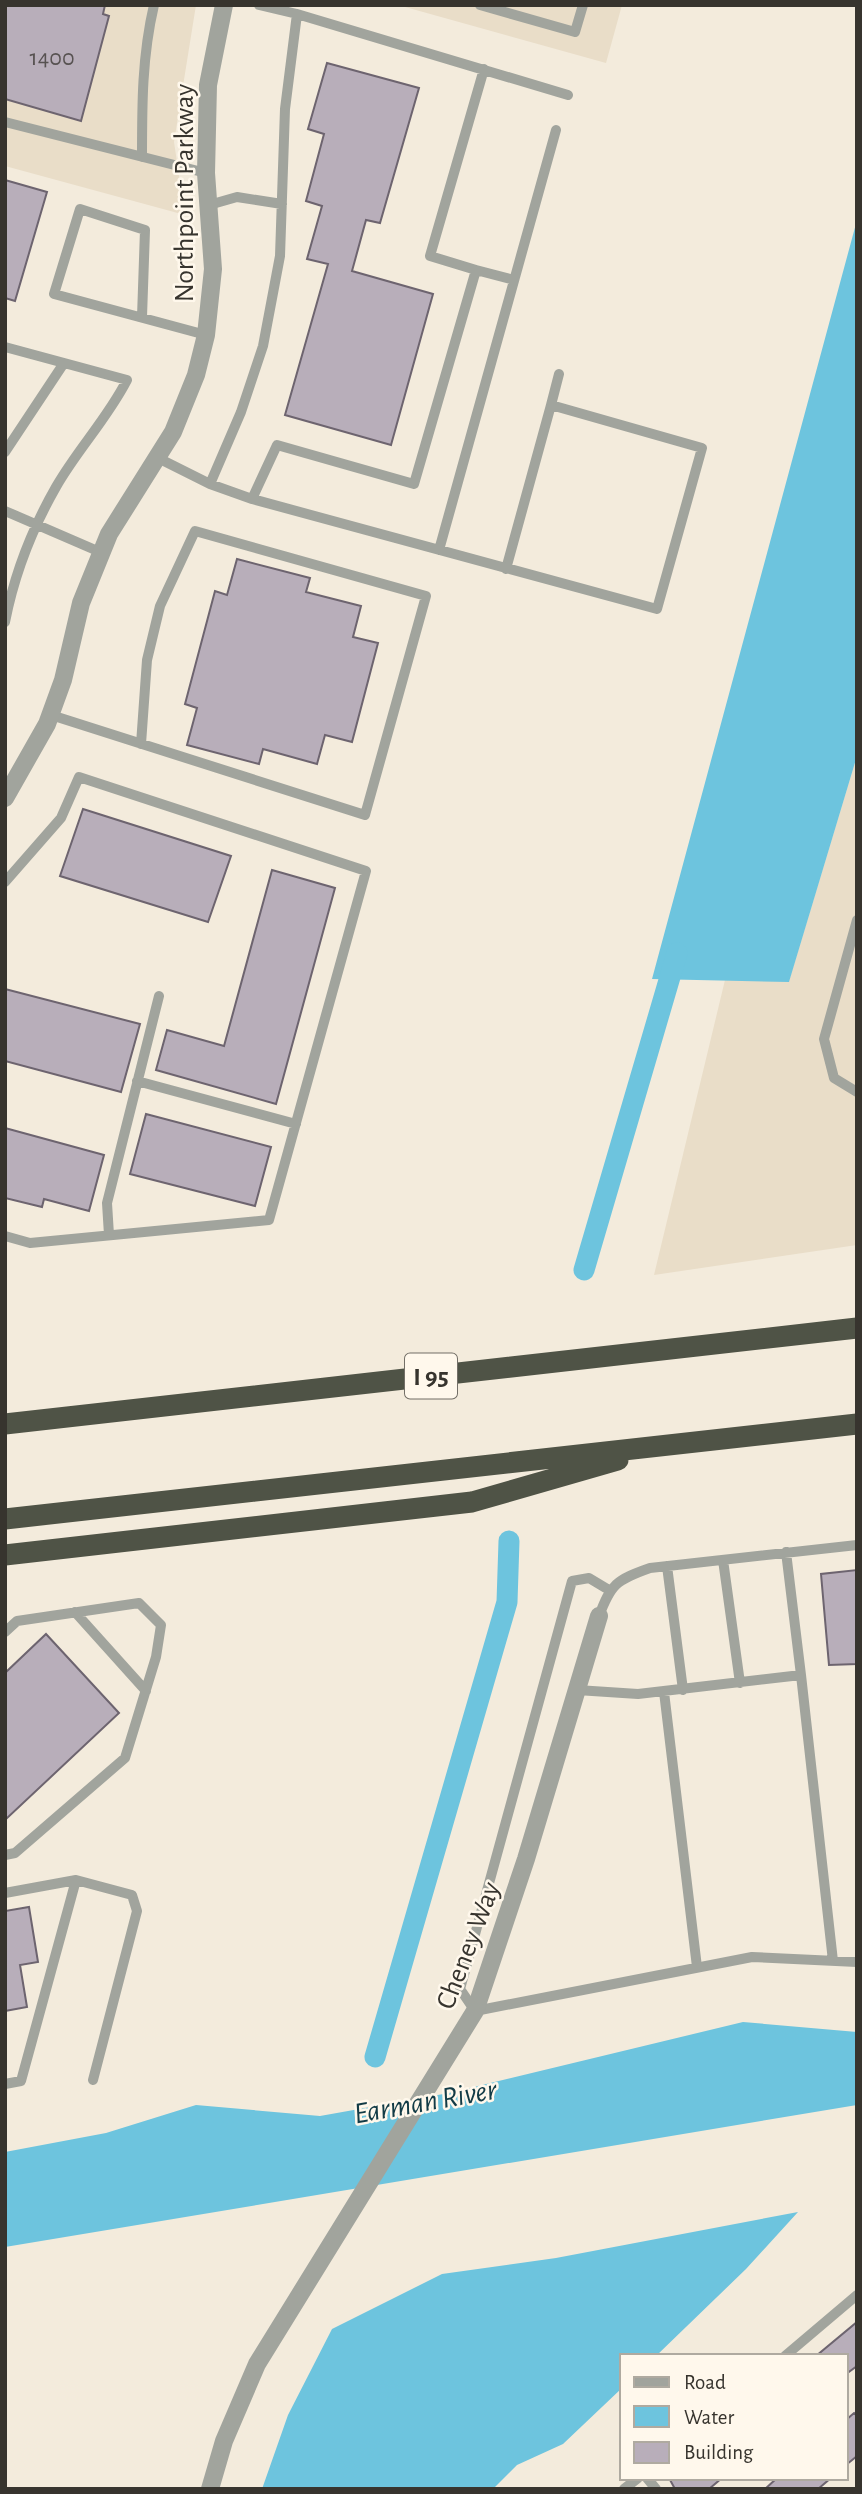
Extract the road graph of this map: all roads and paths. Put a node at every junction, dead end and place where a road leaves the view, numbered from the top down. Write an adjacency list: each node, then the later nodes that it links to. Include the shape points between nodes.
1 (154, 5): 11 (lane, via 142,80)
2 (224, 5): 12 (street, Northpoint Parkway, via 208,85)
3 (259, 5): 6 (lane)
4 (480, 5): 5 (lane, via 575,32)
5 (583, 5)
6 (297, 14): 7 (lane); 14 (lane, via 285,109)
7 (484, 69): 8 (lane); 15 (lane, via 430,256)
8 (568, 95)
9 (5, 122): 11 (lane)
10 (556, 130): 16 (lane)
11 (142, 157): 12 (lane)
12 (206, 173): 13 (street, Northpoint Parkway)
13 (209, 205): 14 (lane, via 237,197); 18 (street, Northpoint Parkway, via 213,269)
14 (282, 205): 25 (lane, via 280,256 263,346)
15 (476, 270): 16 (lane); 26 (lane, via 414,484 277,445)
16 (514, 280): 29 (lane)
17 (142, 317): 17 (lane, via 54,294 80,209 145,230); 18 (lane)
18 (206, 334): 24 (street, Northpoint Parkway, via 186,404)
19 (5, 347): 20 (lane)
20 (64, 363): 23 (lane); 28 (lane, via 127,380 56,487)
21 (559, 374): 22 (lane)
22 (551, 405): 31 (lane); 31 (lane, via 702,448 657,610)
23 (5, 452)
24 (158, 458): 25 (lane); 30 (street, Northpoint Parkway)
25 (210, 484): 26 (lane)
26 (252, 499): 29 (lane)
27 (5, 511): 28 (lane)
28 (39, 525): 30 (lane); 32 (lane, via 13,581)
29 (439, 550): 31 (lane)
30 (100, 552): 33 (street, Northpoint Parkway, via 81,603)
31 (506, 569)
32 (5, 622)
33 (51, 715): 34 (lane); 35 (street, Northpoint Parkway)
34 (141, 744): 34 (lane, via 365,816 426,596 195,531 160,606 148,660)
35 (8, 789)
36 (5, 882): 41 (lane, via 61,818 79,777 366,872)
37 (857, 920): 40 (lane, via 824,1039 834,1078)
38 (159, 996): 39 (lane)
39 (137, 1081): 41 (lane); 42 (lane, via 107,1203)
40 (857, 1093)
41 (296, 1124): 42 (lane, via 270,1220)
42 (108, 1235): 43 (lane, via 30,1243)
43 (5, 1236)
44 (857, 1328): 45 (highway, I 95)
45 (5, 1424)
46 (857, 1424): 47 (highway)
47 (674, 1444): 48 (highway); 51 (highway, via 472,1502)
48 (5, 1519)
49 (857, 1545): 50 (lane)
50 (786, 1552): 52 (lane); 58 (lane)
51 (5, 1555)
52 (723, 1560): 53 (lane); 59 (lane)
53 (667, 1566): 54 (lane, via 628,1575); 61 (lane)
54 (609, 1590): 56 (lane); 70 (lane, via 589,1578 572,1581 460,1989)
55 (75, 1612): 57 (lane, via 17,1620); 62 (lane); 62 (lane, via 139,1603 161,1625)
56 (599, 1616): 60 (street, Cheney Way)
57 (5, 1632)
58 (801, 1675): 59 (lane); 67 (lane)
59 (740, 1683): 61 (lane)
60 (577, 1689): 63 (lane); 70 (street, Cheney Way)
61 (683, 1690): 63 (lane)
62 (146, 1691): 64 (lane, via 125,1758 15,1853)
63 (664, 1692): 69 (lane)
64 (5, 1855)
65 (76, 1880): 66 (lane); 71 (lane, via 132,1895 137,1911); 72 (lane, via 21,2081)
66 (5, 1893)
67 (832, 1961): 68 (lane); 69 (lane, via 752,1957)
68 (857, 1962)
69 (697, 1967): 70 (lane)
70 (475, 2011): 75 (street, Cheney Way, via 257,2364 224,2441)
71 (93, 2080)
72 (5, 2084)
73 (857, 2295): 74 (lane)
74 (787, 2354)
75 (211, 2489)

